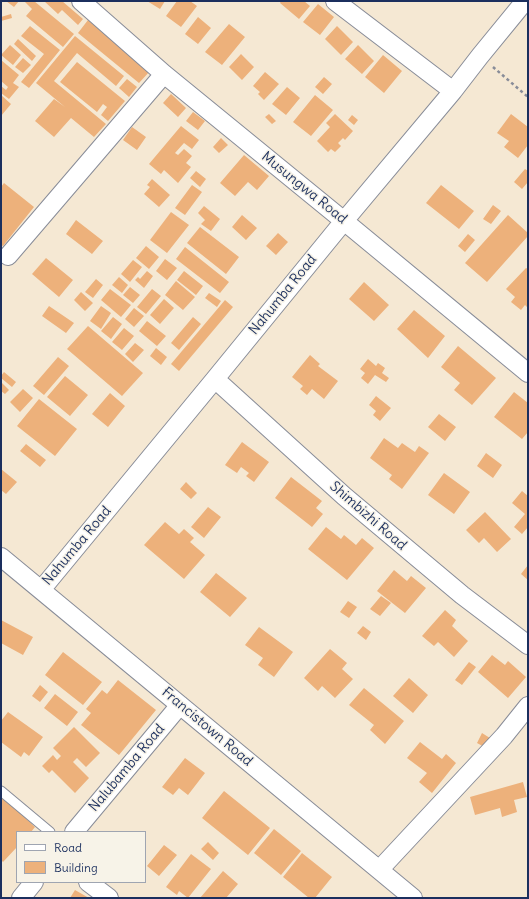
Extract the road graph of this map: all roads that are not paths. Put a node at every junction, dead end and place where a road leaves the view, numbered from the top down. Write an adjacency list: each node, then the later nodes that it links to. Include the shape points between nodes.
1 (81, 1): 4 (street, Musungwa Road)
2 (335, 1): 5 (street)
3 (526, 1): 5 (street, Nahumba Road)
4 (164, 74): 6 (street, Musungwa Road); 7 (street)
5 (453, 91): 6 (street, Nahumba Road)
6 (344, 221): 8 (street, Musungwa Road); 9 (street, Nahumba Road)
7 (8, 256)
8 (528, 373)
9 (215, 379): 11 (street, Nahumba Road); 12 (street, Shimbizhi Road, via 344,496 462,595)
10 (1, 557): 11 (street, Francistown Road)
11 (40, 590): 13 (street, Francistown Road)
12 (528, 645)
13 (180, 705): 17 (street, Nalubamba Road); 18 (street, Francistown Road)
14 (528, 706): 18 (street, via 504,736)
15 (1, 791): 16 (lane)
16 (49, 831)
17 (75, 831)
18 (379, 870): 23 (street, Francistown Road)
19 (33, 883): 21 (street)
20 (89, 883): 22 (street)
21 (21, 898)
22 (109, 898)
23 (413, 898)

